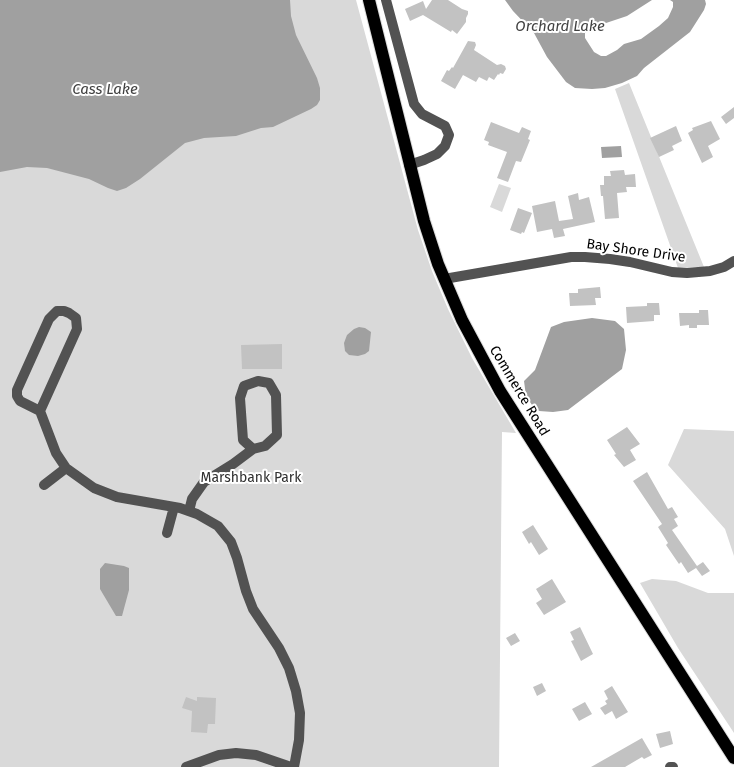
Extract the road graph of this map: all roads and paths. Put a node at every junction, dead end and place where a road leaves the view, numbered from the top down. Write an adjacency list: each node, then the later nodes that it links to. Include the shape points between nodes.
1 (368, 0): 3 (main road, Commerce Road)
2 (386, 0): 3 (street, via 415,106 422,114 443,124 448,132 447,144 437,154 422,154)
3 (408, 161): 5 (main road, Commerce Road)
4 (734, 261): 5 (street, Bay Shore Drive, via 710,271 687,273 610,259 571,257)
5 (444, 279): 13 (main road, Commerce Road, via 500,391)
6 (40, 411): 6 (street, via 77,329 76,318 69,312 57,311 48,319 17,390 20,401); 8 (street, via 56,453)
7 (253, 449): 7 (street, via 265,446 276,436 276,395 269,383 258,380 244,386 240,398 243,440); 11 (street, via 204,482 192,499)
8 (66, 468): 9 (street); 10 (street, via 94,488 116,497)
9 (44, 485)
10 (174, 507): 11 (street); 12 (street)
11 (189, 511): 15 (street, via 218,526 231,542 253,609 289,668 300,713)
12 (167, 533)
13 (734, 758)
14 (186, 767): 15 (street, via 219,755 236,753 256,755)
15 (293, 767)

